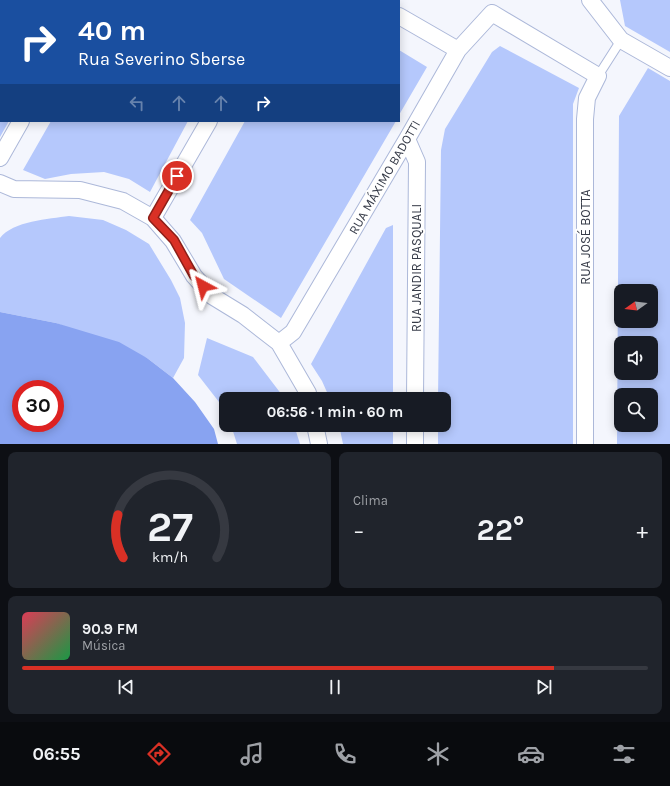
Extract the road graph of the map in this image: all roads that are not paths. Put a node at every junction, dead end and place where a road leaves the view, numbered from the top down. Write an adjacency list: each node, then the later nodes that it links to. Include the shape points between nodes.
1 (588, 1): 3 (street)
2 (400, 17): 4 (street)
3 (621, 40): 5 (street); 6 (lane, RUA JOSÉ BOTTA)
4 (458, 50): 6 (street, RUA MÁXIMO BADOTTI, via 492,13); 9 (street, RUA MÁXIMO BADOTTI)
5 (670, 68)
6 (598, 76): 20 (street, RUA JOSÉ BOTTA, via 587,98 585,119)
7 (20, 122): 10 (street)
8 (208, 122): 12 (street)
9 (407, 139): 13 (street, RUA MÁXIMO BADOTTI, via 293,332); 15 (street, RUA JANDIR PASQUALI, via 417,162)
10 (0, 158)
11 (0, 183): 12 (street, via 14,189 80,190 123,201)
12 (153, 218): 13 (street, via 174,240 194,276 212,296 243,315)
13 (279, 343): 14 (street)
14 (307, 392)
15 (415, 392)
16 (316, 432): 18 (street)
17 (415, 432): 19 (street)
18 (319, 444)
19 (415, 444)
20 (585, 444)

